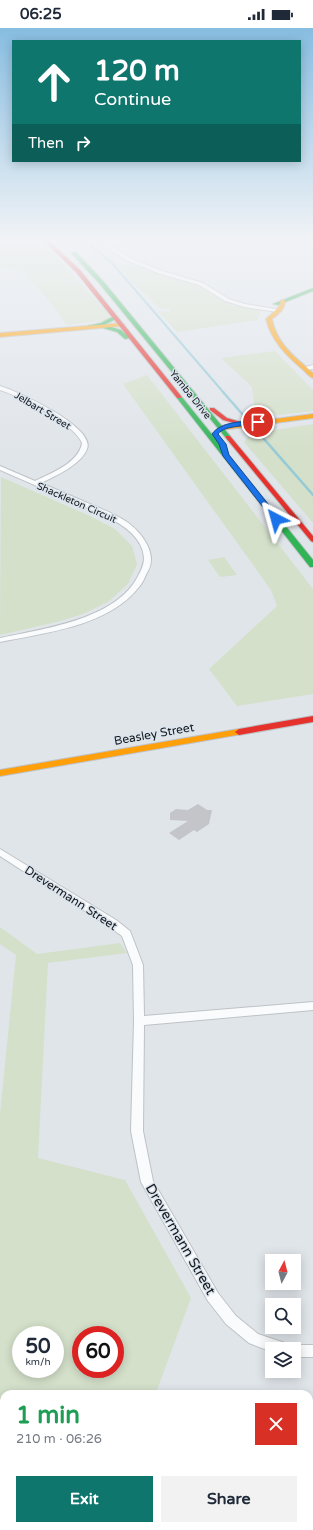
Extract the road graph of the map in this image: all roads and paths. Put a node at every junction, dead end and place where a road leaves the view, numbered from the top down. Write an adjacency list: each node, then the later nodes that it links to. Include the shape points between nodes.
1 (110, 311): 6 (main road, Yamba Drive)
2 (125, 311): 7 (main road, Yamba Drive)
3 (260, 311): 5 (street)
4 (273, 311): 5 (main road)
5 (271, 315): 12 (main road, via 271,331 276,338)
6 (119, 322): 7 (main road); 8 (main road); 9 (main road); 11 (main road, Yamba Drive)
7 (134, 323): 15 (main road, Yamba Drive)
8 (105, 327): 9 (main road); 11 (main road, via 119,331)
9 (66, 330): 10 (main road)
10 (0, 335)
11 (135, 342): 17 (main road, Yamba Drive)
12 (309, 367): 13 (main road)
13 (313, 376)
14 (0, 388): 23 (street, Jelbart Street, via 34,402 76,430 85,443 80,456 56,474)
15 (202, 404): 18 (main road, via 225,419); 19 (main road, Yamba Drive)
16 (313, 416): 18 (main road)
17 (201, 424): 19 (main road); 21 (main road, Yamba Drive)
18 (246, 425): 19 (main road); 20 (main road)
19 (221, 429): 20 (main road, Yamba Drive); 21 (main road, via 215,434 223,444)
20 (233, 443): 24 (main road, Yamba Drive)
21 (226, 455): 25 (main road, Yamba Drive)
22 (0, 468): 23 (street, Shackleton Circuit)
23 (36, 483): 26 (street, Shackleton Circuit, via 124,524 137,534 145,548 148,562 143,577 130,594 112,608 85,620)
24 (313, 540)
25 (313, 565)
26 (0, 640)
27 (313, 719): 28 (main road, Beasley Street)
28 (0, 773)
29 (0, 852): 31 (street, Drevermann Street, via 126,934 138,965)
30 (313, 1006): 31 (street)
31 (139, 1022): 32 (street, Drevermann Street, via 137,1131 147,1182 213,1297 231,1320 254,1340)
32 (265, 1343)
33 (313, 1351): 34 (street)
34 (301, 1352)

